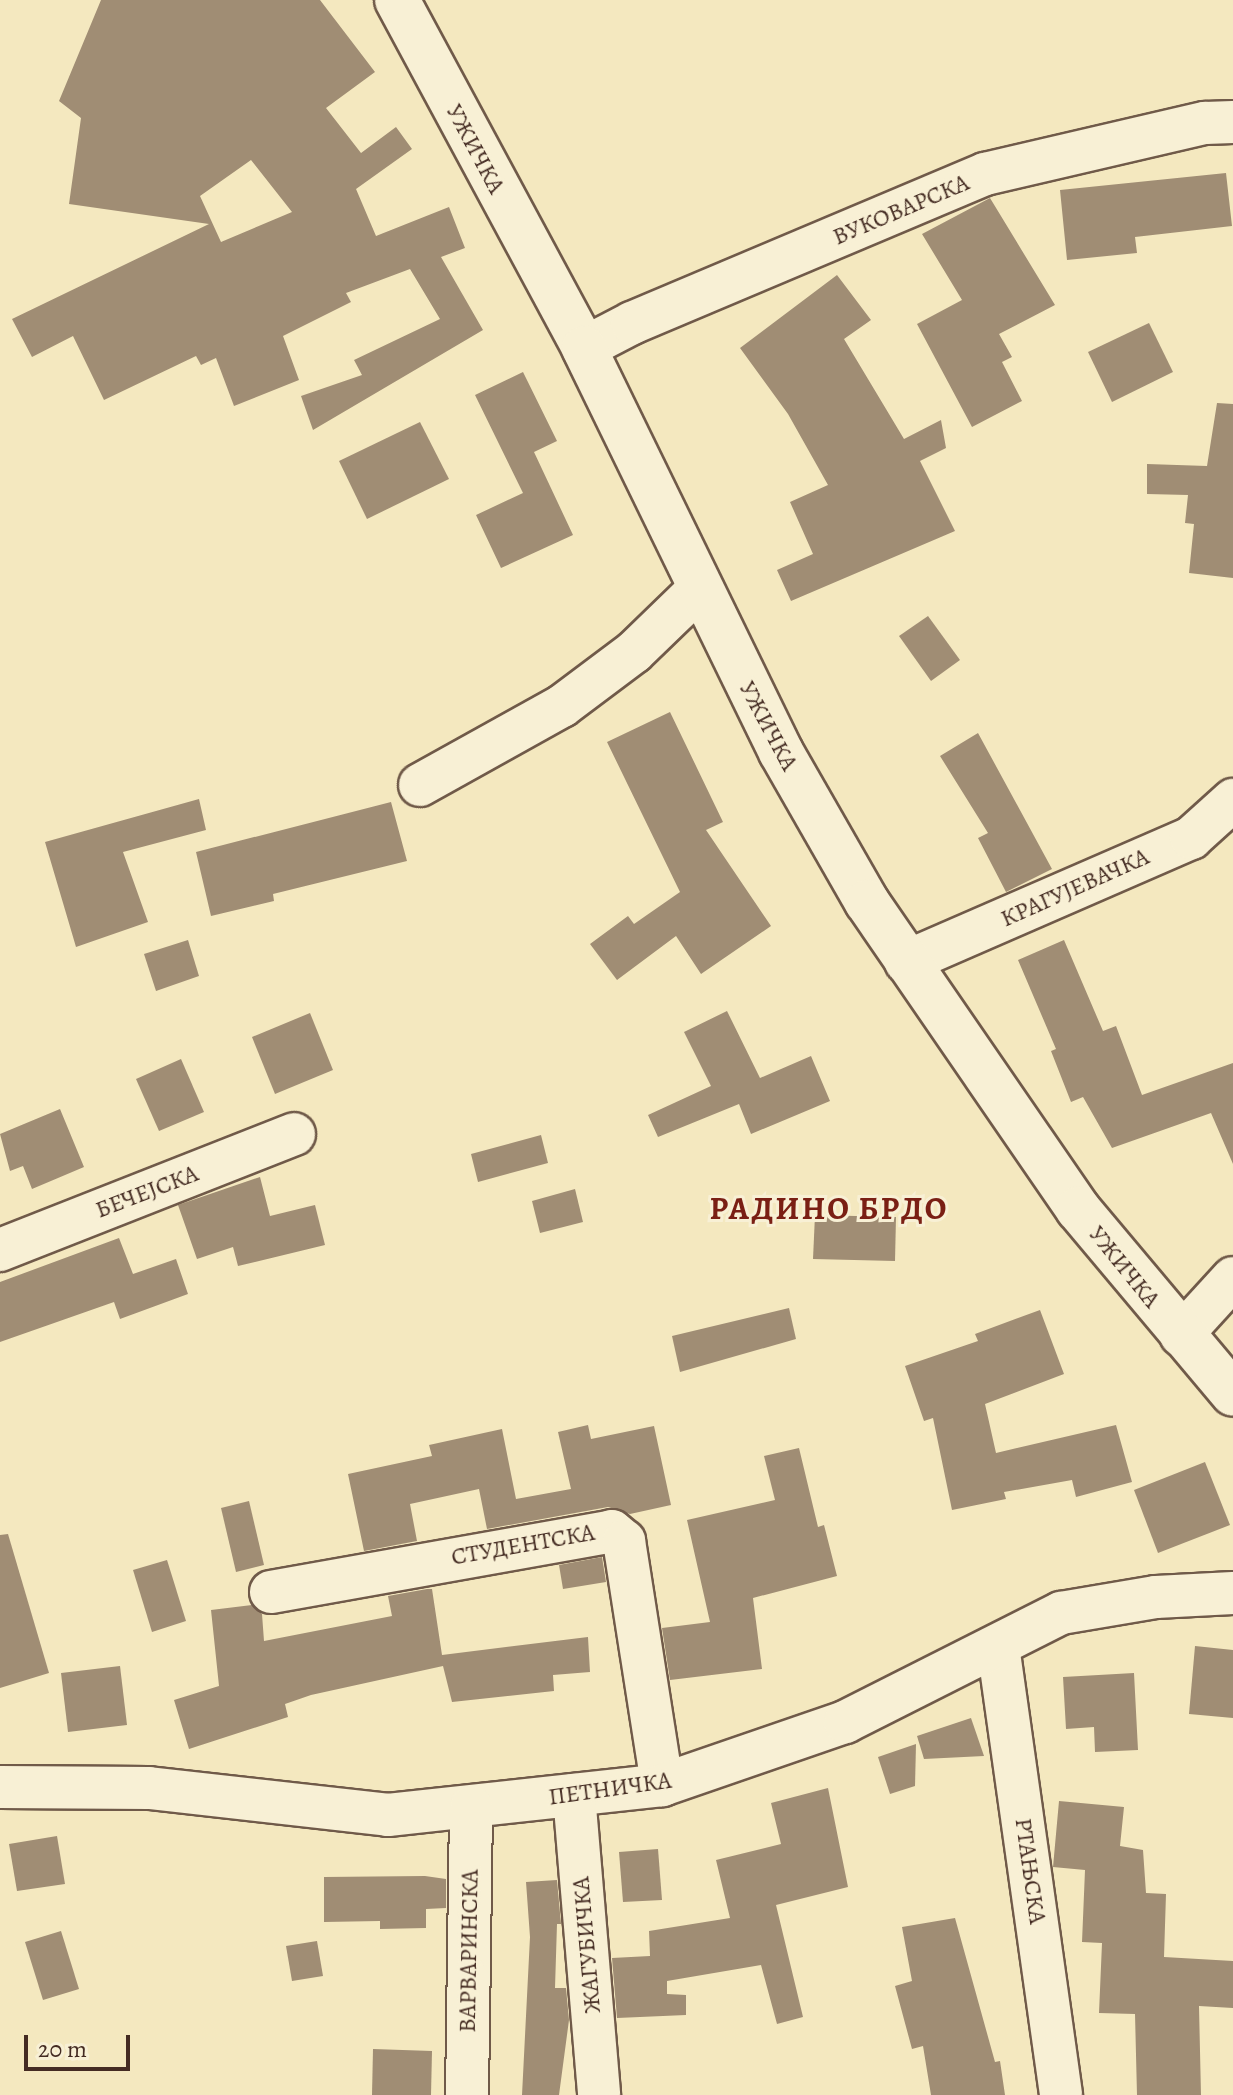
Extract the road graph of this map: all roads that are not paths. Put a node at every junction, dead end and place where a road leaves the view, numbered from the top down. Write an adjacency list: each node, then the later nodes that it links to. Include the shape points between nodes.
1 (397, 0): 3 (main road, УЖИЧКА)
2 (1233, 122): 3 (street, ВУКОВАРСКА, via 1205,123 985,174)
3 (584, 348): 4 (main road, УЖИЧКА)
4 (698, 590): 5 (street, via 634,652 562,706); 7 (main road, УЖИЧКА, via 822,826)
5 (420, 785)
6 (1233, 800): 7 (street, КРАГУЈЕВАЧКА, via 1191,838)
7 (906, 962): 11 (main road, УЖИЧКА, via 1078,1209)
8 (294, 1134): 9 (street, БЕЧЕЈСКА)
9 (0, 1250)
10 (1233, 1278): 11 (street)
11 (1181, 1335): 12 (main road, УЖИЧКА)
12 (1233, 1394)
13 (271, 1592): 16 (street, СТУДЕНТСКА, via 612,1531 624,1541)
14 (1233, 1593): 15 (street, ПЕТНИЧКА, via 1156,1597 1061,1613)
15 (998, 1646): 16 (street, ПЕТНИЧКА, via 845,1722); 22 (street, РТАЊСКА)
16 (662, 1785): 18 (street, ПЕТНИЧКА)
17 (0, 1787): 19 (street, ПЕТНИЧКА, via 149,1788 388,1815)
18 (574, 1795): 19 (street, ПЕТНИЧКА); 21 (street, ЖАГУБИЧКА)
19 (471, 1807): 20 (street, ВАРВАРИНСКА)
20 (467, 2095)
21 (599, 2095)
22 (1061, 2095)

